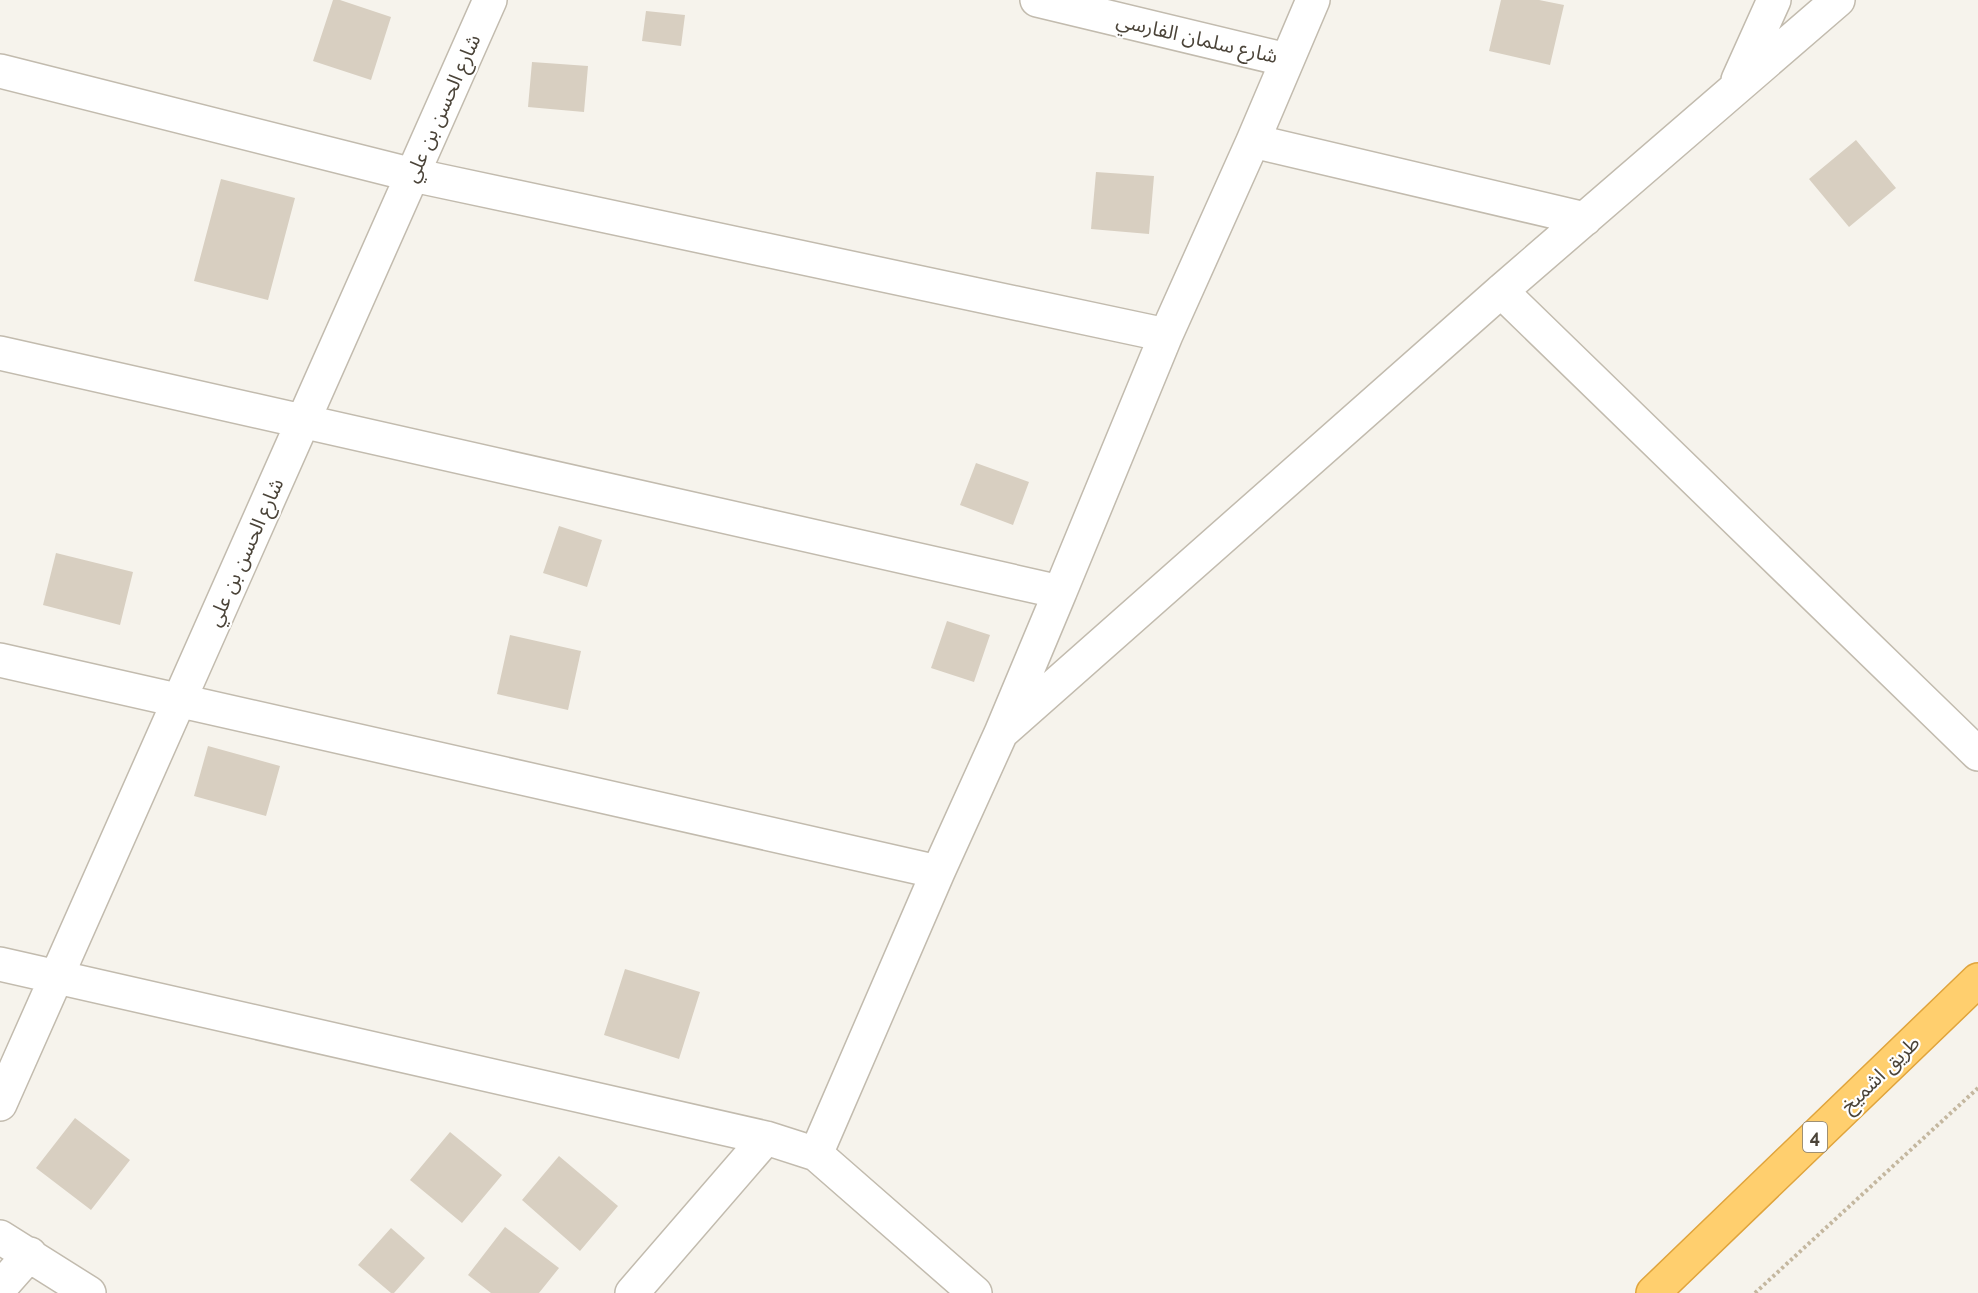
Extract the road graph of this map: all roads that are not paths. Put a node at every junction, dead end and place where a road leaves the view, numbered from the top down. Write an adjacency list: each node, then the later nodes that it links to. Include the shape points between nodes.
1 (490, 0): 10 (street, شارع الحسن بن علي)
2 (1037, 0): 6 (street, شارع سلمان الفارسي)
3 (1313, 0): 6 (street)
4 (1774, 0): 8 (street)
5 (1838, 0): 8 (street)
6 (1287, 60): 9 (street)
7 (0, 71): 10 (street)
8 (1733, 91): 11 (street)
9 (1253, 141): 11 (street); 13 (street)
10 (413, 175): 13 (street); 15 (street, شارع الحسن بن علي)
11 (1585, 219): 12 (street)
12 (1501, 291): 19 (street); 20 (street)
13 (1166, 335): 16 (street)
14 (0, 353): 15 (street)
15 (303, 422): 16 (street); 18 (street, شارع الحسن بن علي)
16 (1060, 592): 19 (street)
17 (0, 660): 18 (street)
18 (179, 702): 21 (street); 23 (street, شارع الحسن بن علي)
19 (1001, 733): 21 (street)
20 (1978, 754)
21 (938, 872): 27 (street)
22 (0, 964): 23 (street)
23 (57, 976): 25 (street, شارع الحسن بن علي); 26 (street)
24 (1978, 980): 34 (highway, طريق اشميخ / 4)
25 (0, 1104)
26 (766, 1138): 27 (street); 32 (street)
27 (816, 1154): 33 (street)
28 (0, 1237): 29 (street)
29 (30, 1254): 30 (street); 31 (street)
30 (0, 1288)
31 (89, 1293)
32 (632, 1293)
33 (975, 1293)
34 (1653, 1293)

